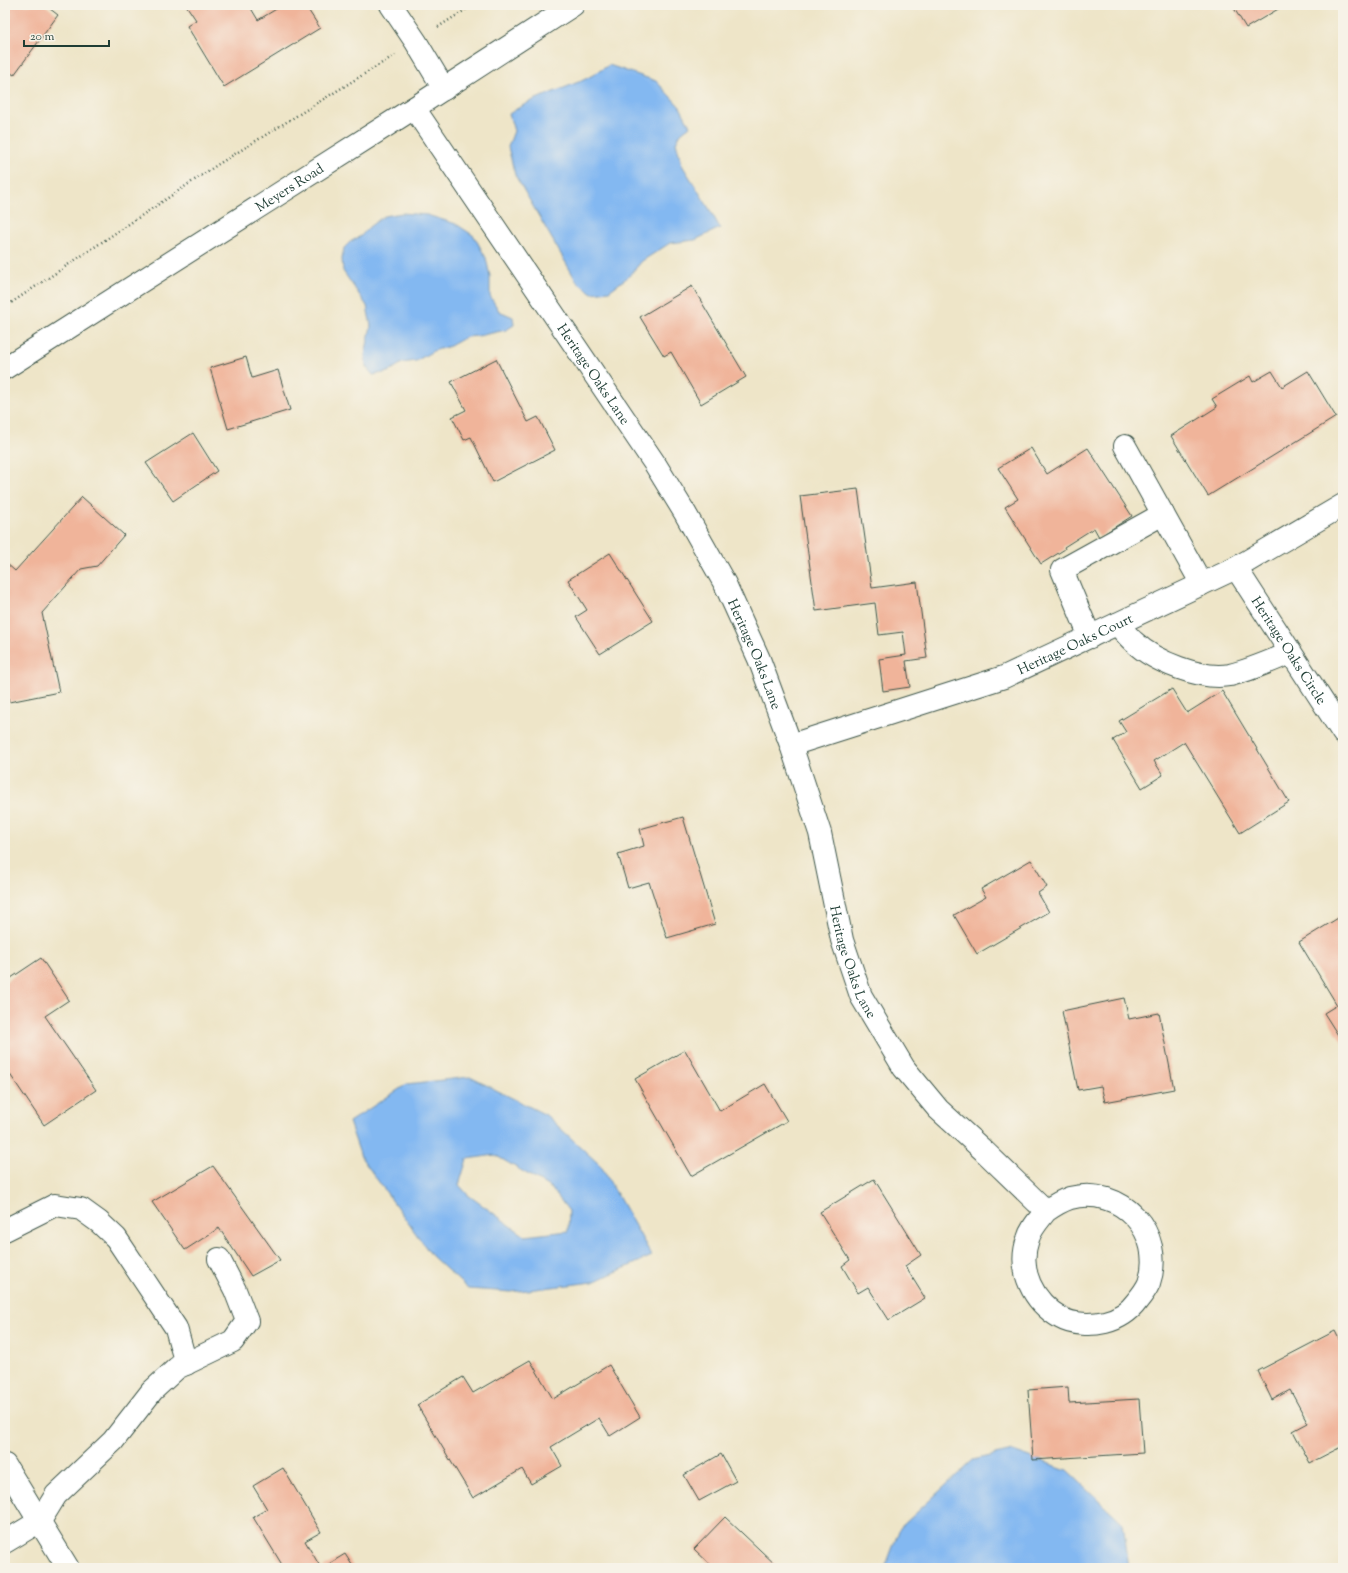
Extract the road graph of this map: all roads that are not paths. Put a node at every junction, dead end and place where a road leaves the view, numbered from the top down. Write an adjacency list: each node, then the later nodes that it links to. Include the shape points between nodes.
1 (391, 5): 3 (street)
2 (573, 5): 3 (street, Meyers Road)
3 (444, 89): 4 (street, Meyers Road)
4 (414, 108): 5 (street, Meyers Road); 15 (street, Heritage Oaks Lane, via 685,513 725,584 759,659)
5 (5, 368)
6 (1125, 446): 8 (street)
7 (1343, 505): 9 (street, Heritage Oaks Court)
8 (1163, 514): 10 (street); 12 (street, via 1062,570)
9 (1236, 568): 10 (street, Heritage Oaks Court); 13 (street, Heritage Oaks Circle)
10 (1200, 585): 11 (street, Heritage Oaks Court)
11 (1118, 624): 12 (street, Heritage Oaks Court); 13 (street, via 1134,643 1165,663 1206,675 1229,675 1260,666)
12 (1090, 636): 15 (street, Heritage Oaks Court, via 1004,677)
13 (1290, 653): 14 (street, Heritage Oaks Circle)
14 (1343, 733)
15 (791, 745): 16 (street, Heritage Oaks Lane, via 820,833 842,940 861,996 904,1068 938,1109)
16 (1046, 1211): 16 (street, via 1069,1198 1088,1196 1114,1201 1131,1212 1145,1231 1152,1249 1153,1266 1149,1283 1133,1307 1118,1318 1096,1324 1066,1320 1040,1303 1026,1275 1024,1253 1034,1226)
17 (5, 1230): 19 (street, via 55,1205 81,1209 100,1222 116,1238 176,1328)
18 (219, 1259): 19 (street, via 247,1321 233,1341)
19 (186, 1364): 21 (street, via 177,1368 152,1391 113,1441 56,1495)
20 (5, 1465): 21 (street)
21 (40, 1521): 22 (street); 23 (street)
22 (5, 1542)
23 (68, 1568)

